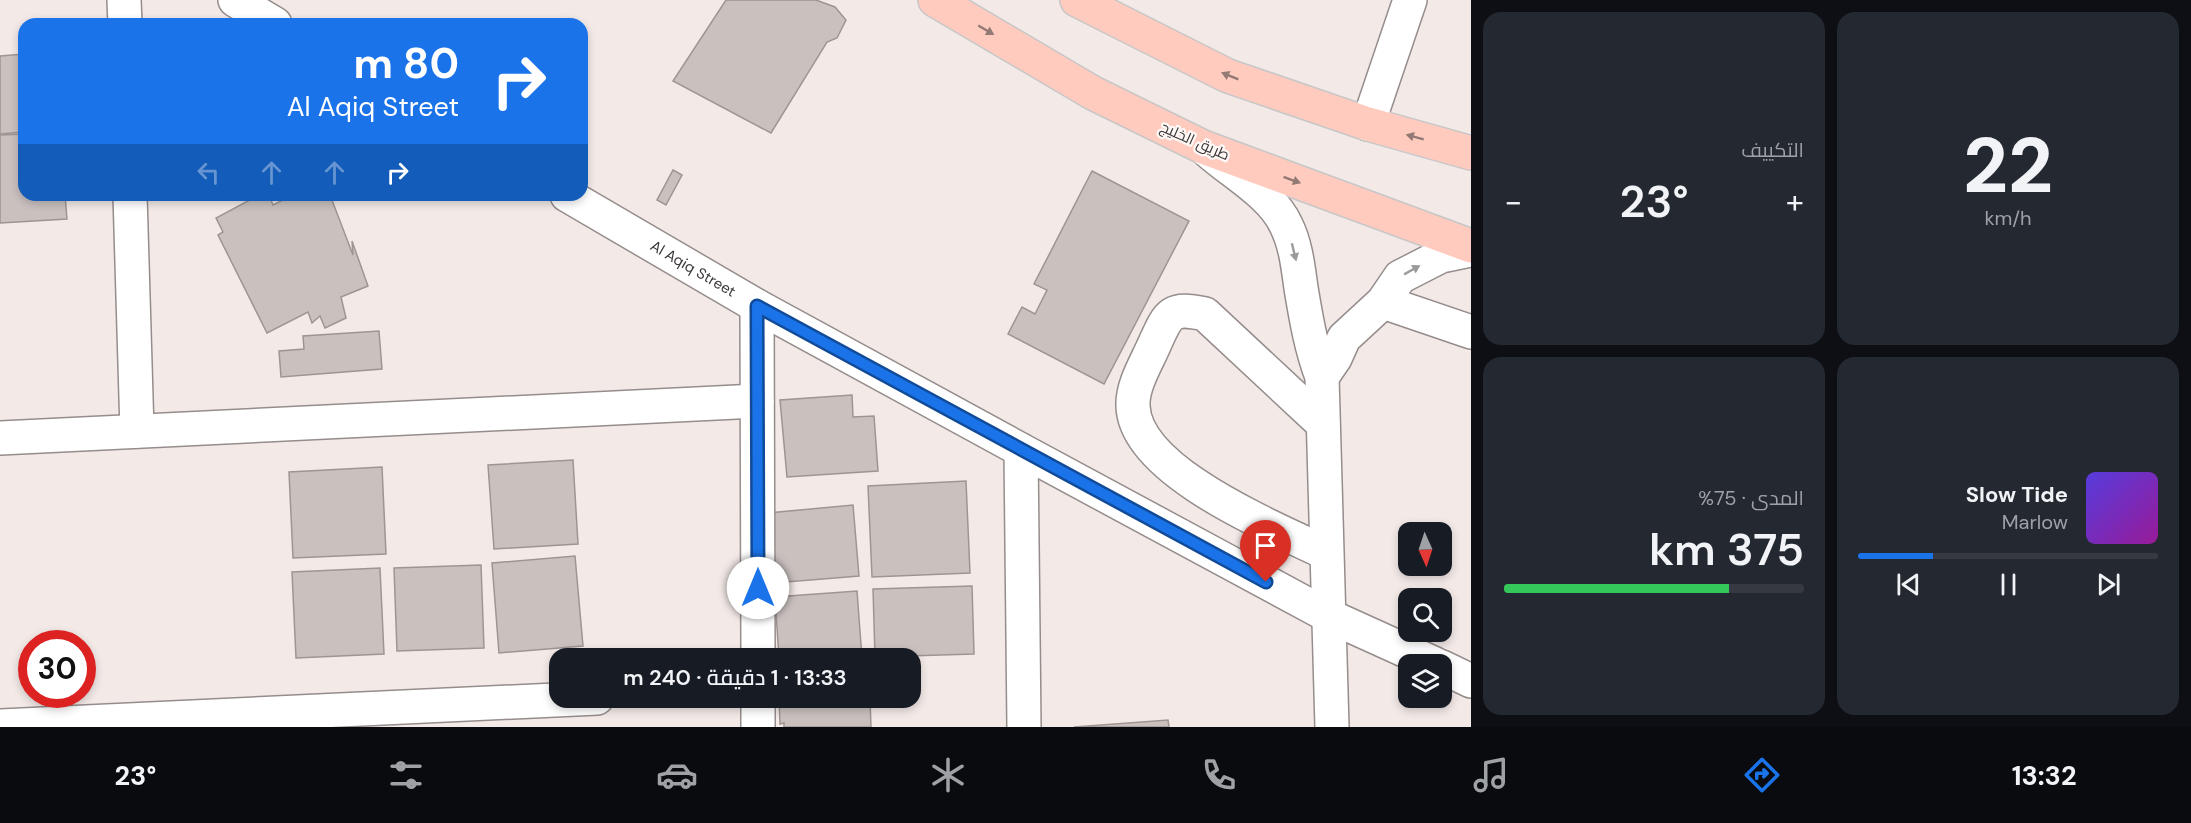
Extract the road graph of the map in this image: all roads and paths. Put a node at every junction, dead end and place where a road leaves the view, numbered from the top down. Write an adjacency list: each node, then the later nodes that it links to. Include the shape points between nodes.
1 (124, 0): 6 (street)
2 (235, 0): 7 (street)
3 (935, 0): 9 (main road, طريق الخليج, one-way to 9, via 1093,93)
4 (1077, 0): 8 (main road, one-way to 4, via 1227,76)
5 (1410, 0): 8 (street)
6 (125, 18)
7 (265, 18)
8 (1368, 124): 10 (main road, one-way to 8)
9 (1203, 147): 13 (main road, طريق الخليج, one-way to 13); 14 (street, one-way to 14, via 1257,191 1286,224)
10 (1471, 153)
11 (130, 201): 21 (street)
12 (577, 201): 15 (street, Al Aqiq Street)
13 (1471, 248): 16 (street, one-way to 13, via 1400,277 1441,256)
14 (1301, 290): 16 (street, via 1307,300 1342,316); 18 (street, via 1313,353)
15 (757, 306): 19 (street); 23 (street, Al Aqiq Street)
16 (1374, 310): 17 (street); 18 (street, via 1344,338)
17 (1471, 332)
18 (1322, 377): 20 (street)
19 (757, 401): 21 (street); 26 (street)
20 (1323, 424): 24 (street); 24 (street, via 1205,314 1183,309 1166,318 1133,394 1138,428 1167,464 1208,494)
21 (137, 431): 22 (street)
22 (0, 438)
23 (1021, 450): 25 (street, Al Aqiq Street); 34 (street)
24 (1326, 553): 25 (street)
25 (1327, 615): 27 (street, Al Aqiq Street); 35 (street)
26 (758, 648)
27 (1413, 654)
28 (1452, 672): 29 (street)
29 (1471, 681)
30 (549, 700): 32 (street)
31 (758, 708): 33 (street)
32 (0, 726)
33 (758, 727)
34 (1024, 727)
35 (1332, 727)

